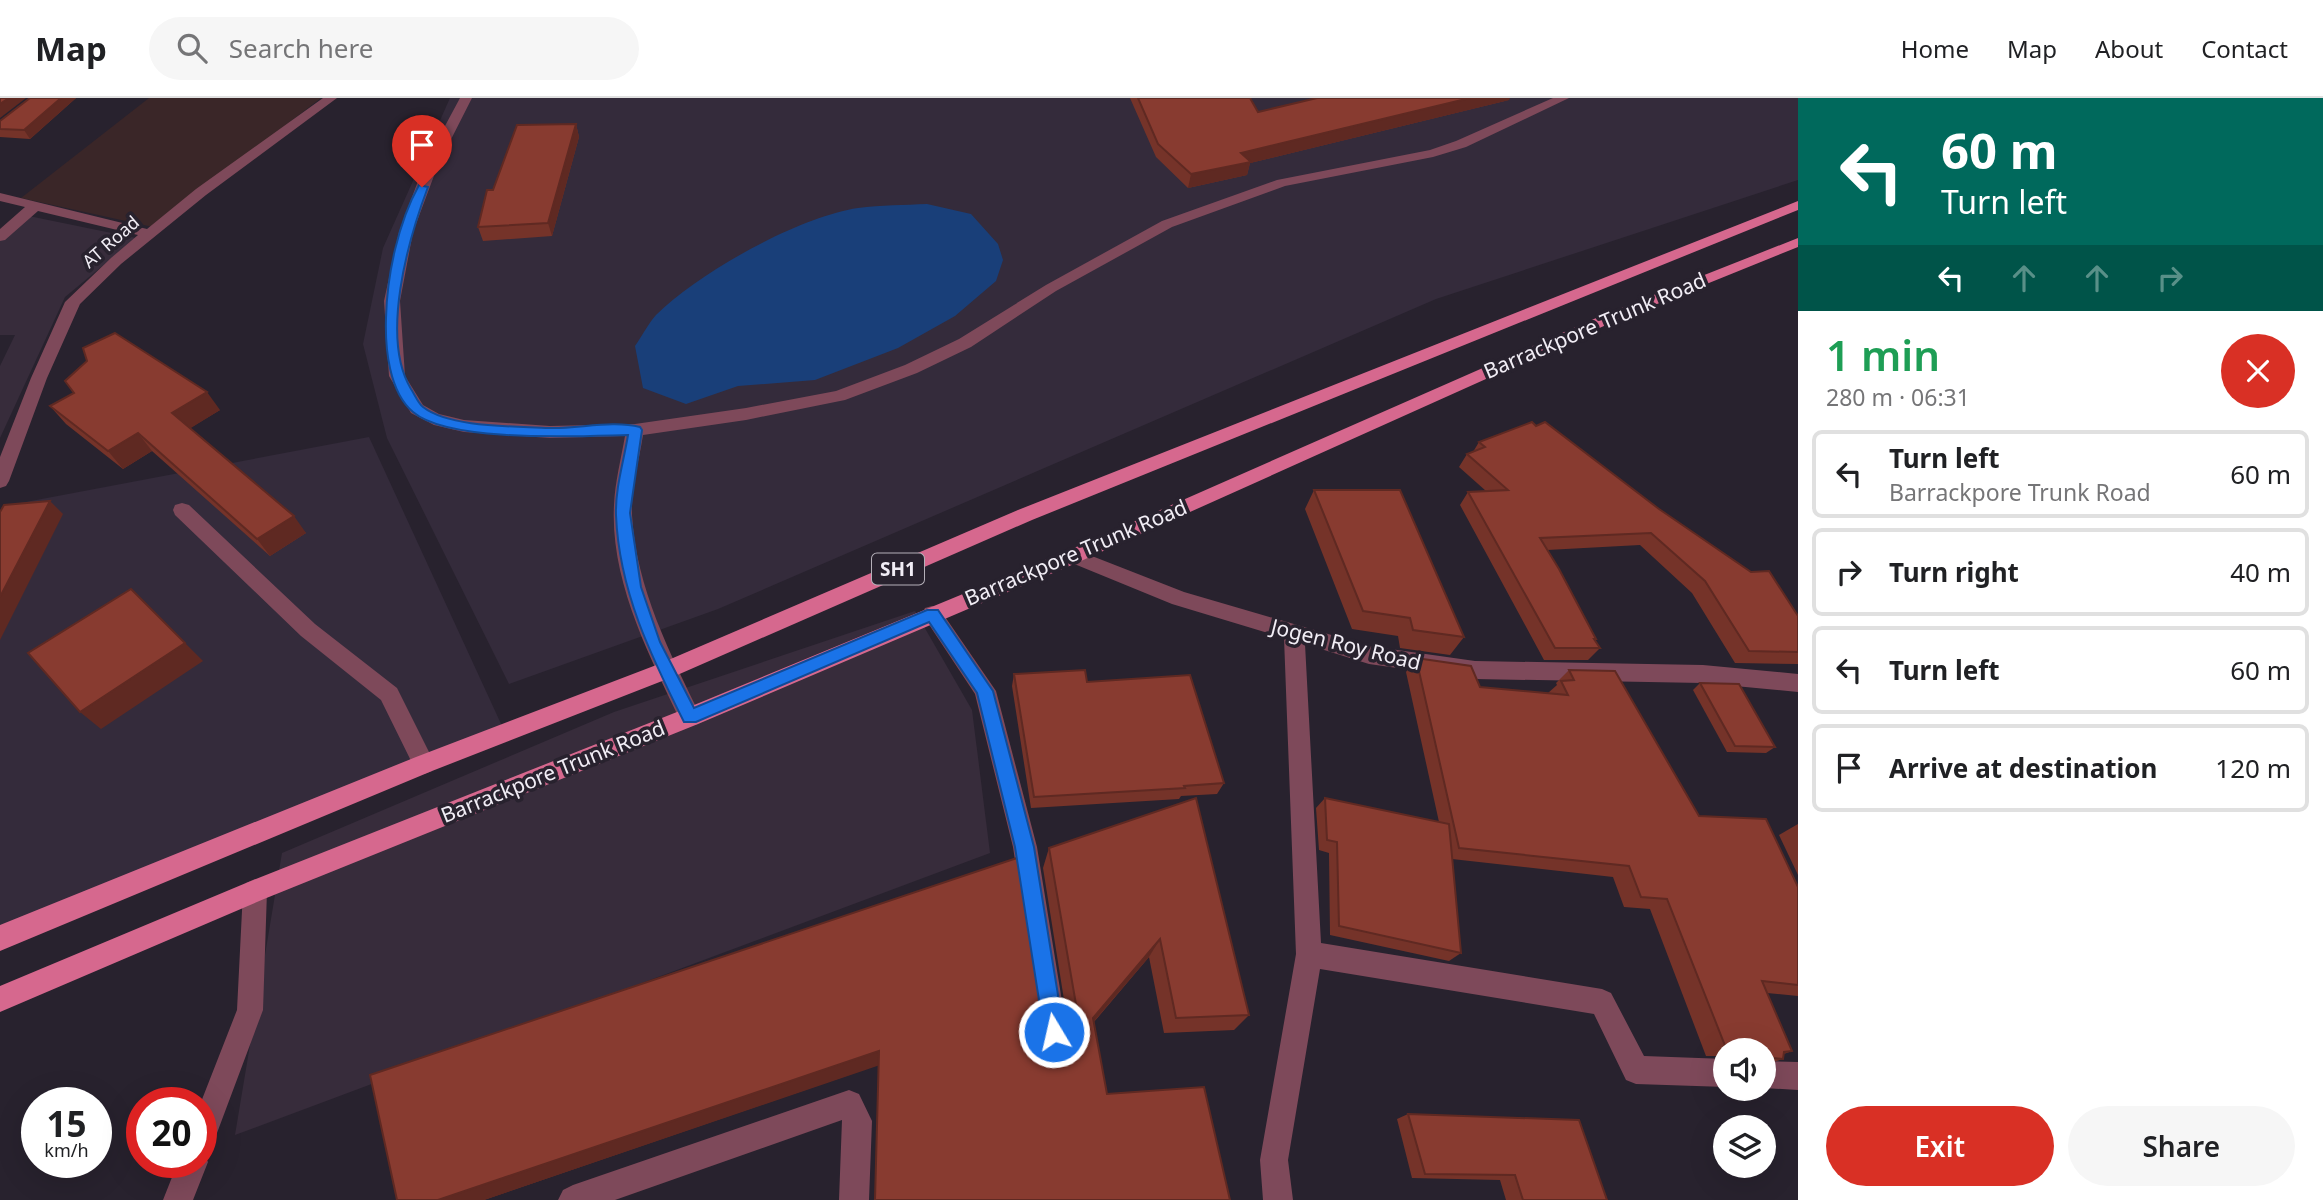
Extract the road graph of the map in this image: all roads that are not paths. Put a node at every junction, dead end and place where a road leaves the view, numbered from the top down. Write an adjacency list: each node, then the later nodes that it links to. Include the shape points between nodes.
1 (331, 98): 7 (street, AT Road)
2 (466, 98): 10 (street, via 430,165 401,253 392,301 397,376 417,409 464,426 550,432)
3 (1563, 98): 10 (street, via 1433,153 1282,183 1167,224 1051,288 965,343 863,388 815,403)
4 (0, 197): 6 (street)
5 (1798, 205): 16 (main road, Barrackpore Trunk Road / SH1, via 1025,515)
6 (35, 206): 7 (street); 8 (street)
7 (150, 234): 11 (street, AT Road, via 73,302)
8 (0, 237)
9 (1798, 242): 13 (main road, Barrackpore Trunk Road / SH1, via 1609,318)
10 (635, 430): 16 (street, via 623,513 634,587 652,642)
11 (0, 481)
12 (182, 510): 19 (street, via 308,630 389,694)
13 (1074, 556): 14 (main road, Barrackpore Trunk Road / SH1); 15 (street, Jogen Roy Road, via 1179,598)
14 (932, 614): 18 (main road, Barrackpore Trunk Road / SH1); 24 (street, via 985,691 1025,847)
15 (1294, 634): 17 (street, Jogen Roy Road, via 1369,655 1475,670 1676,673); 22 (street)
16 (667, 670): 18 (street); 19 (main road, Barrackpore Trunk Road / SH1)
17 (1798, 683)
18 (690, 717): 20 (main road, Barrackpore Trunk Road / SH1)
19 (424, 764): 21 (main road, Barrackpore Trunk Road / SH1)
20 (255, 891): 23 (main road, Barrackpore Trunk Road / SH1); 28 (street, via 250,1010)
21 (0, 938)
22 (1309, 954): 25 (street, via 1602,1002 1636,1070); 33 (street, via 1274,1160)
23 (0, 999)
24 (1054, 1032)
25 (1713, 1073)
26 (1776, 1075): 27 (street)
27 (1798, 1076)
28 (217, 1097)
29 (187, 1178): 30 (street)
30 (178, 1200)
31 (573, 1200): 32 (street, via 849,1104 858,1121)
32 (854, 1200)
33 (1278, 1200)

